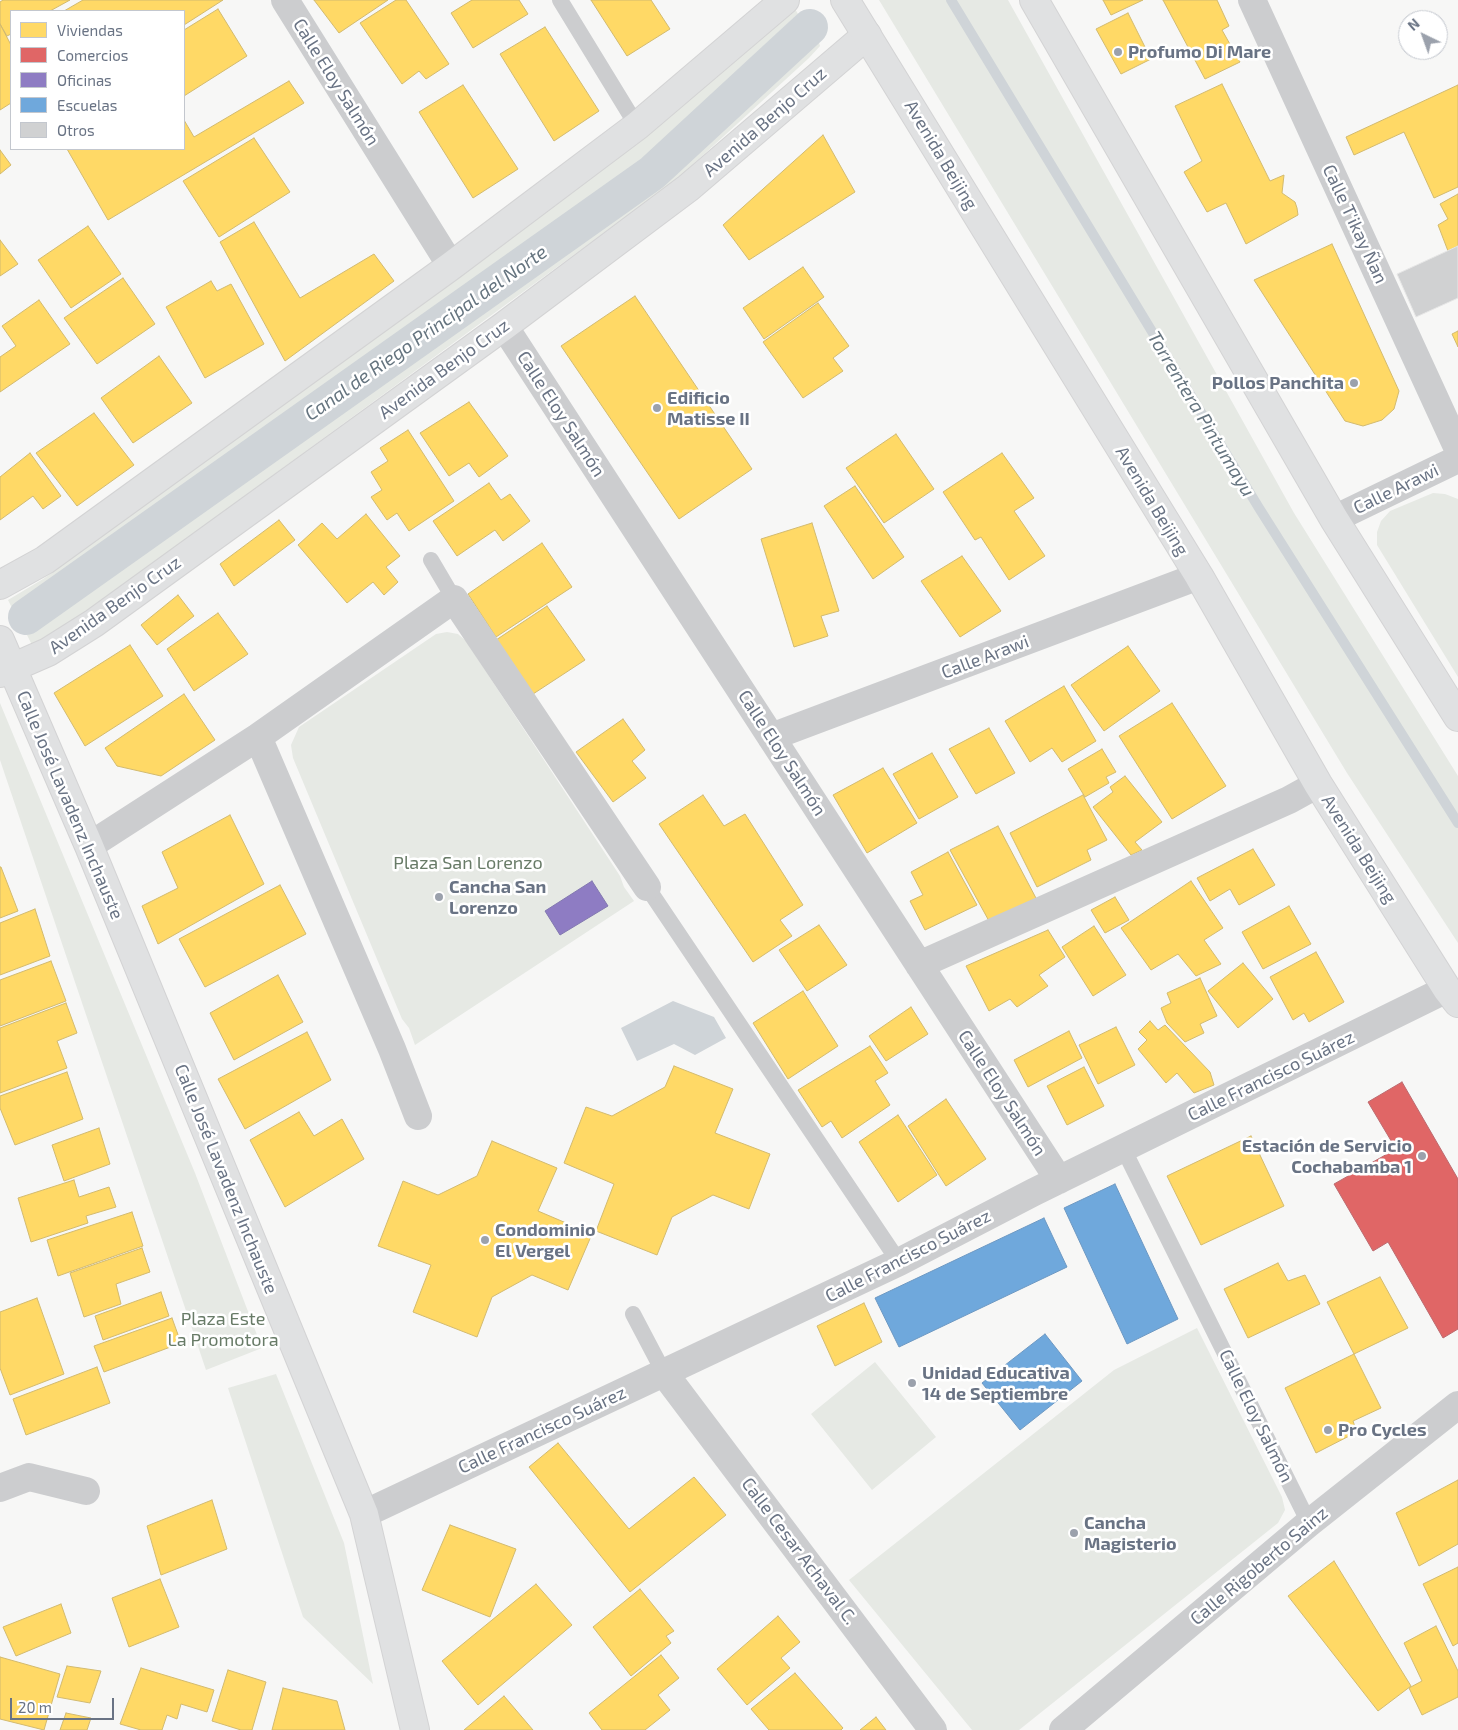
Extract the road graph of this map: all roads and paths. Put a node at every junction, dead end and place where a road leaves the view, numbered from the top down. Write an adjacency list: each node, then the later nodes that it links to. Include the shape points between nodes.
1 (285, 0): 9 (street, Calle Eloy Salmón)
2 (560, 0): 8 (lane)
3 (785, 0): 8 (street)
4 (845, 0): 7 (street, Avenida Beijing)
5 (1034, 0): 13 (street)
6 (1252, 0): 11 (street, Calle T'ikay Ñan)
7 (867, 35): 10 (street, Avenida Benjo Cruz, via 688,188); 15 (street, Avenida Beijing)
8 (637, 126): 9 (street)
9 (451, 266): 16 (street, via 45,560)
10 (504, 326): 19 (street, Avenida Benjo Cruz, via 94,623 48,652); 22 (street, Calle Eloy Salmón)
11 (1458, 449)
12 (1458, 459): 13 (street, Calle Arawi)
13 (1334, 519): 20 (street)
14 (432, 560): 17 (lane)
15 (1199, 576): 22 (street, Calle Arawi); 23 (street, Avenida Beijing)
16 (0, 585)
17 (454, 599): 21 (street); 25 (street)
18 (0, 640): 19 (street, Calle José Lavadenz Inchauste)
19 (6, 671): 24 (street, Calle José Lavadenz Inchauste)
20 (1458, 718)
21 (258, 736): 24 (street); 28 (street)
22 (771, 737): 26 (street, Calle Eloy Salmón)
23 (1318, 784): 26 (street); 27 (street, Avenida Beijing)
24 (89, 846): 37 (street, Calle José Lavadenz Inchauste)
25 (647, 887): 31 (lane)
26 (920, 965): 30 (street, Calle Eloy Salmón)
27 (1453, 996): 29 (street, Calle Francisco Suárez)
28 (418, 1116)
29 (1123, 1148): 30 (street, Calle Francisco Suárez); 38 (lane, Calle Eloy Salmón)
30 (1059, 1180): 31 (street, Calle Francisco Suárez)
31 (899, 1262): 33 (street, Calle Francisco Suárez)
32 (633, 1314): 33 (lane)
33 (664, 1373): 37 (street, Calle Francisco Suárez); 40 (street, Calle Cesar Achaval C.)
34 (1458, 1405): 38 (street, Calle Rigoberto Sainz)
35 (0, 1488): 36 (street, via 29,1477)
36 (86, 1491)
37 (364, 1514): 39 (street, Calle José Lavadenz Inchauste)
38 (1309, 1523): 41 (street, Calle Rigoberto Sainz)
39 (415, 1730)
40 (933, 1730)
41 (1063, 1730)

